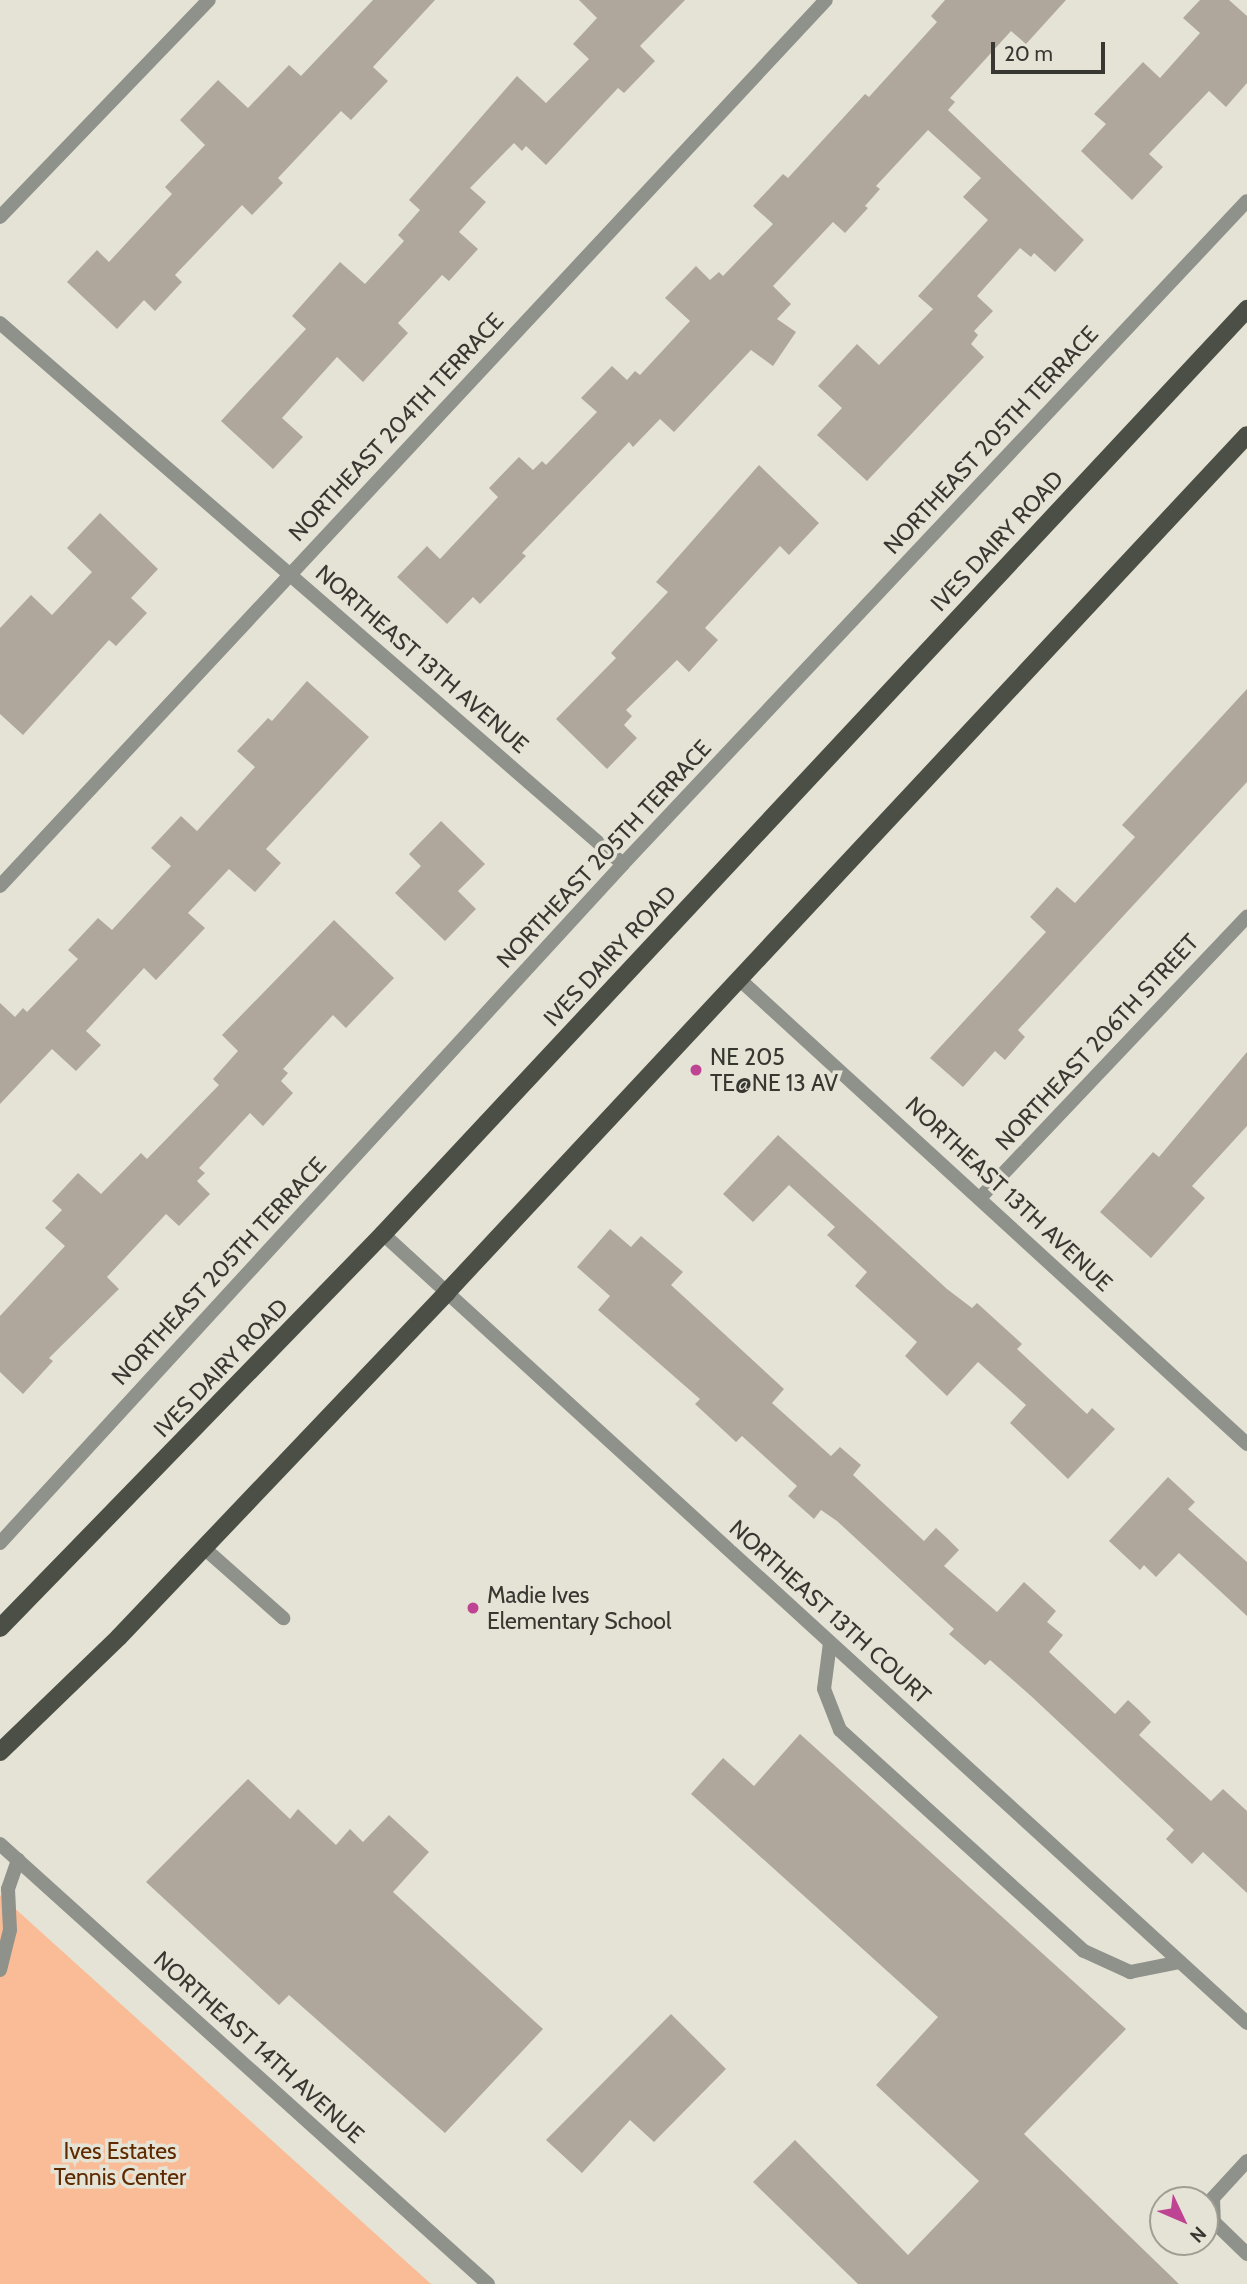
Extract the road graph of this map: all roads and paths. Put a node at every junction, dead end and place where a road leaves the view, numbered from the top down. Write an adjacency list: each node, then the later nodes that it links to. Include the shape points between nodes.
1 (209, 0): 4 (street)
2 (826, 0): 8 (street, NORTHEAST 204TH TERRACE)
3 (1247, 201): 9 (street, NORTHEAST 205TH TERRACE)
4 (0, 218)
5 (1247, 309): 14 (main road, IVES DAIRY ROAD)
6 (0, 323): 8 (street, NORTHEAST 13TH AVENUE)
7 (1247, 435): 12 (main road)
8 (290, 574): 9 (street, NORTHEAST 13TH AVENUE); 10 (street, NORTHEAST 204TH TERRACE)
9 (623, 864): 17 (street, NORTHEAST 205TH TERRACE)
10 (0, 886)
11 (1247, 917): 13 (street, NORTHEAST 206TH STREET)
12 (738, 978): 13 (street, NORTHEAST 13TH AVENUE); 15 (main road)
13 (980, 1198): 16 (street, NORTHEAST 13TH AVENUE)
14 (383, 1234): 15 (street, NORTHEAST 13TH COURT); 20 (main road, IVES DAIRY ROAD)
15 (447, 1292): 18 (main road); 21 (street, NORTHEAST 13TH COURT)
16 (1247, 1444)
17 (0, 1543)
18 (204, 1548): 19 (street); 22 (main road)
19 (283, 1618)
20 (0, 1628)
21 (830, 1643): 25 (street, NORTHEAST 13TH COURT); 25 (street, via 824,1689 840,1730 850,1740 1084,1951 1130,1972)
22 (0, 1752)
23 (0, 1844): 24 (street, NORTHEAST 14TH AVENUE)
24 (18, 1860): 26 (street, via 8,1889 10,1930); 30 (street, NORTHEAST 14TH AVENUE)
25 (1180, 1962): 27 (street, NORTHEAST 13TH COURT)
26 (0, 1970)
27 (1247, 2024)
28 (1247, 2161): 29 (street, via 1213,2198 1214,2222)
29 (1247, 2254)
30 (488, 2284)

